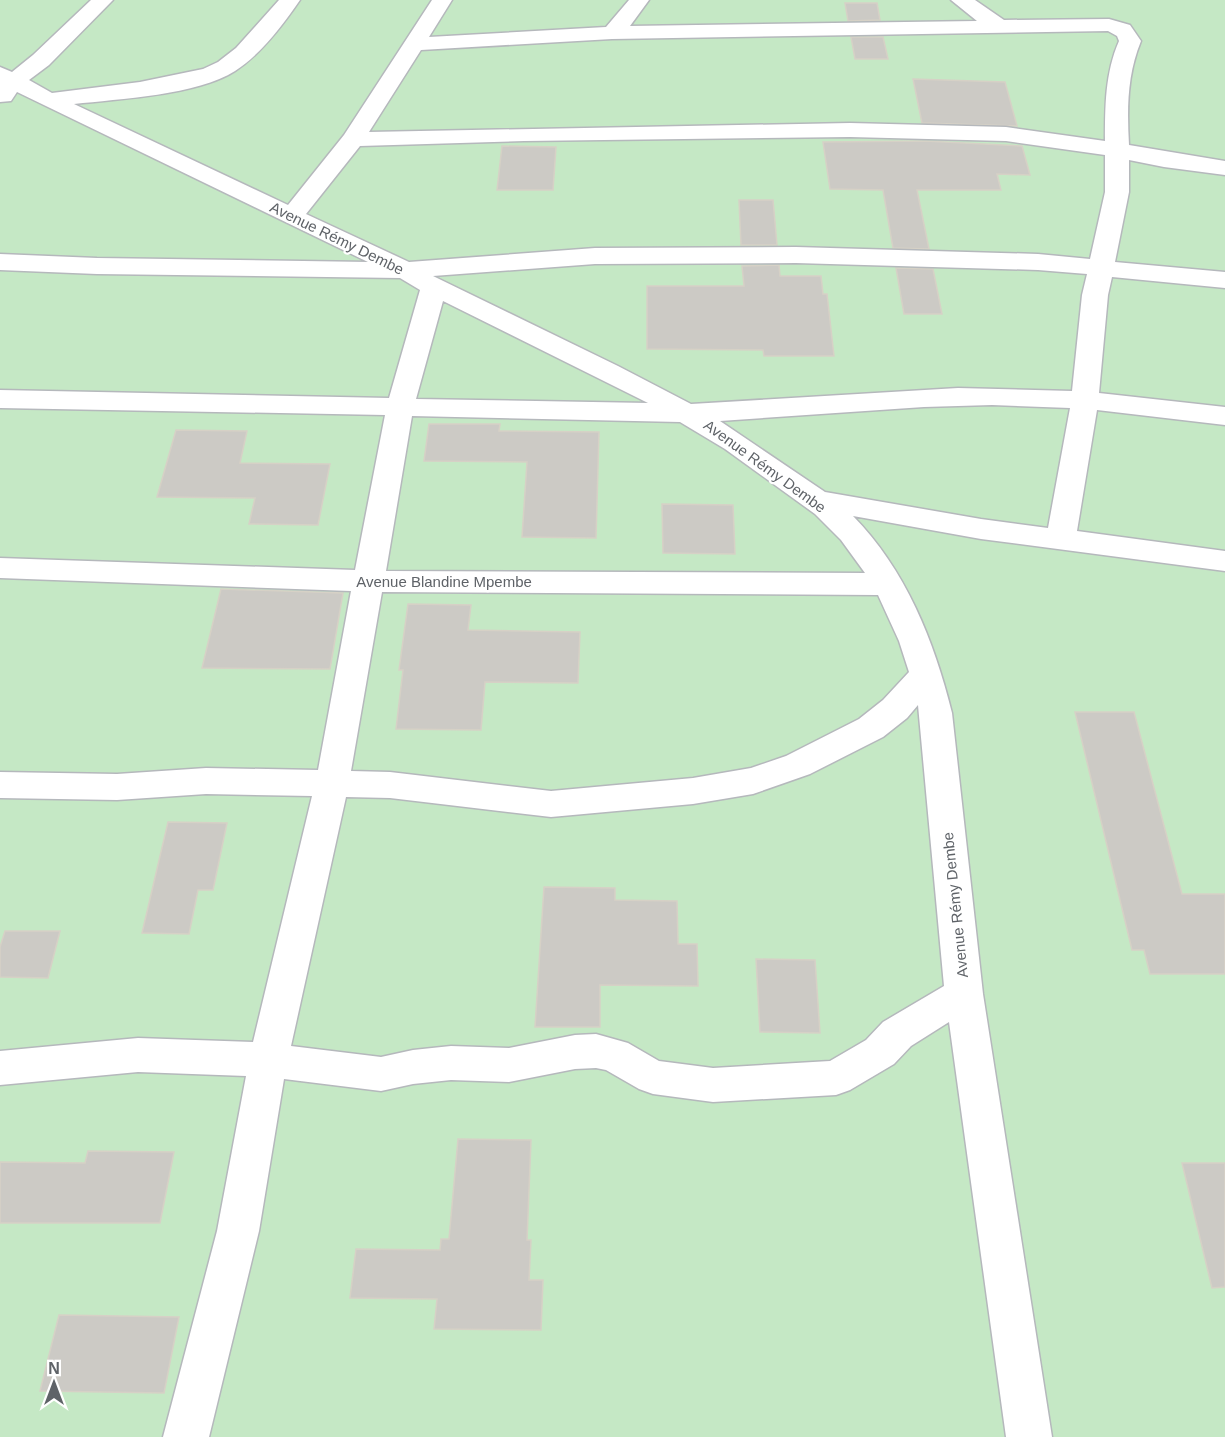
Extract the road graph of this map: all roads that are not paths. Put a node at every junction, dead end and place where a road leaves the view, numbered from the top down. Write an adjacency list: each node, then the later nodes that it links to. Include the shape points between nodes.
1 (103, 0): 9 (street, via 41,60)
2 (290, 0): 10 (street, via 241,56 208,75)
3 (442, 0): 8 (street)
4 (639, 0): 7 (street)
5 (961, 0): 6 (street)
6 (998, 26): 7 (street); 12 (street, via 1110,26 1128,34 1130,41 1122,60 1116,103)
7 (612, 33): 8 (street)
8 (415, 44): 11 (street)
9 (5, 85): 10 (street, Avenue Rémy Dembe)
10 (48, 100): 14 (street, Avenue Rémy Dembe)
11 (353, 139): 12 (street, via 872,130 1006,134); 14 (street)
12 (1117, 150): 13 (street); 16 (street, via 1117,192)
13 (1225, 168)
14 (291, 217): 17 (street, Avenue Rémy Dembe)
15 (0, 262): 17 (street)
16 (1101, 267): 17 (street, via 796,255 595,256); 18 (street); 20 (street)
17 (419, 279): 21 (street); 22 (street, Avenue Rémy Dembe)
18 (1225, 280)
19 (0, 399): 21 (street)
20 (1085, 399): 22 (street, via 920,398); 23 (street); 25 (street)
21 (400, 407): 22 (street); 28 (street)
22 (690, 414): 24 (street, Avenue Rémy Dembe)
23 (1225, 416)
24 (817, 500): 25 (street); 29 (street, Avenue Rémy Dembe, via 851,533)
25 (1061, 539): 26 (street)
26 (1225, 561)
27 (0, 568): 28 (street, Avenue Blandine Mpembe)
28 (367, 581): 29 (street, Avenue Blandine Mpembe); 32 (street)
29 (889, 584): 30 (street, Avenue Rémy Dembe)
30 (927, 673): 32 (street, via 896,710 871,728 798,765 753,781 552,804 390,785); 33 (street, Avenue Rémy Dembe, via 936,713)
31 (0, 785): 32 (street)
32 (332, 785): 34 (street)
33 (964, 994): 34 (street, via 897,1034 880,1052 836,1078 713,1085 653,1077 614,1055 596,1051 509,1065 451,1063 381,1074); 37 (street, Avenue Rémy Dembe)
34 (268, 1060): 35 (street, via 138,1055); 36 (street, via 238,1232)
35 (0, 1068)
36 (186, 1437)
37 (1029, 1437)

